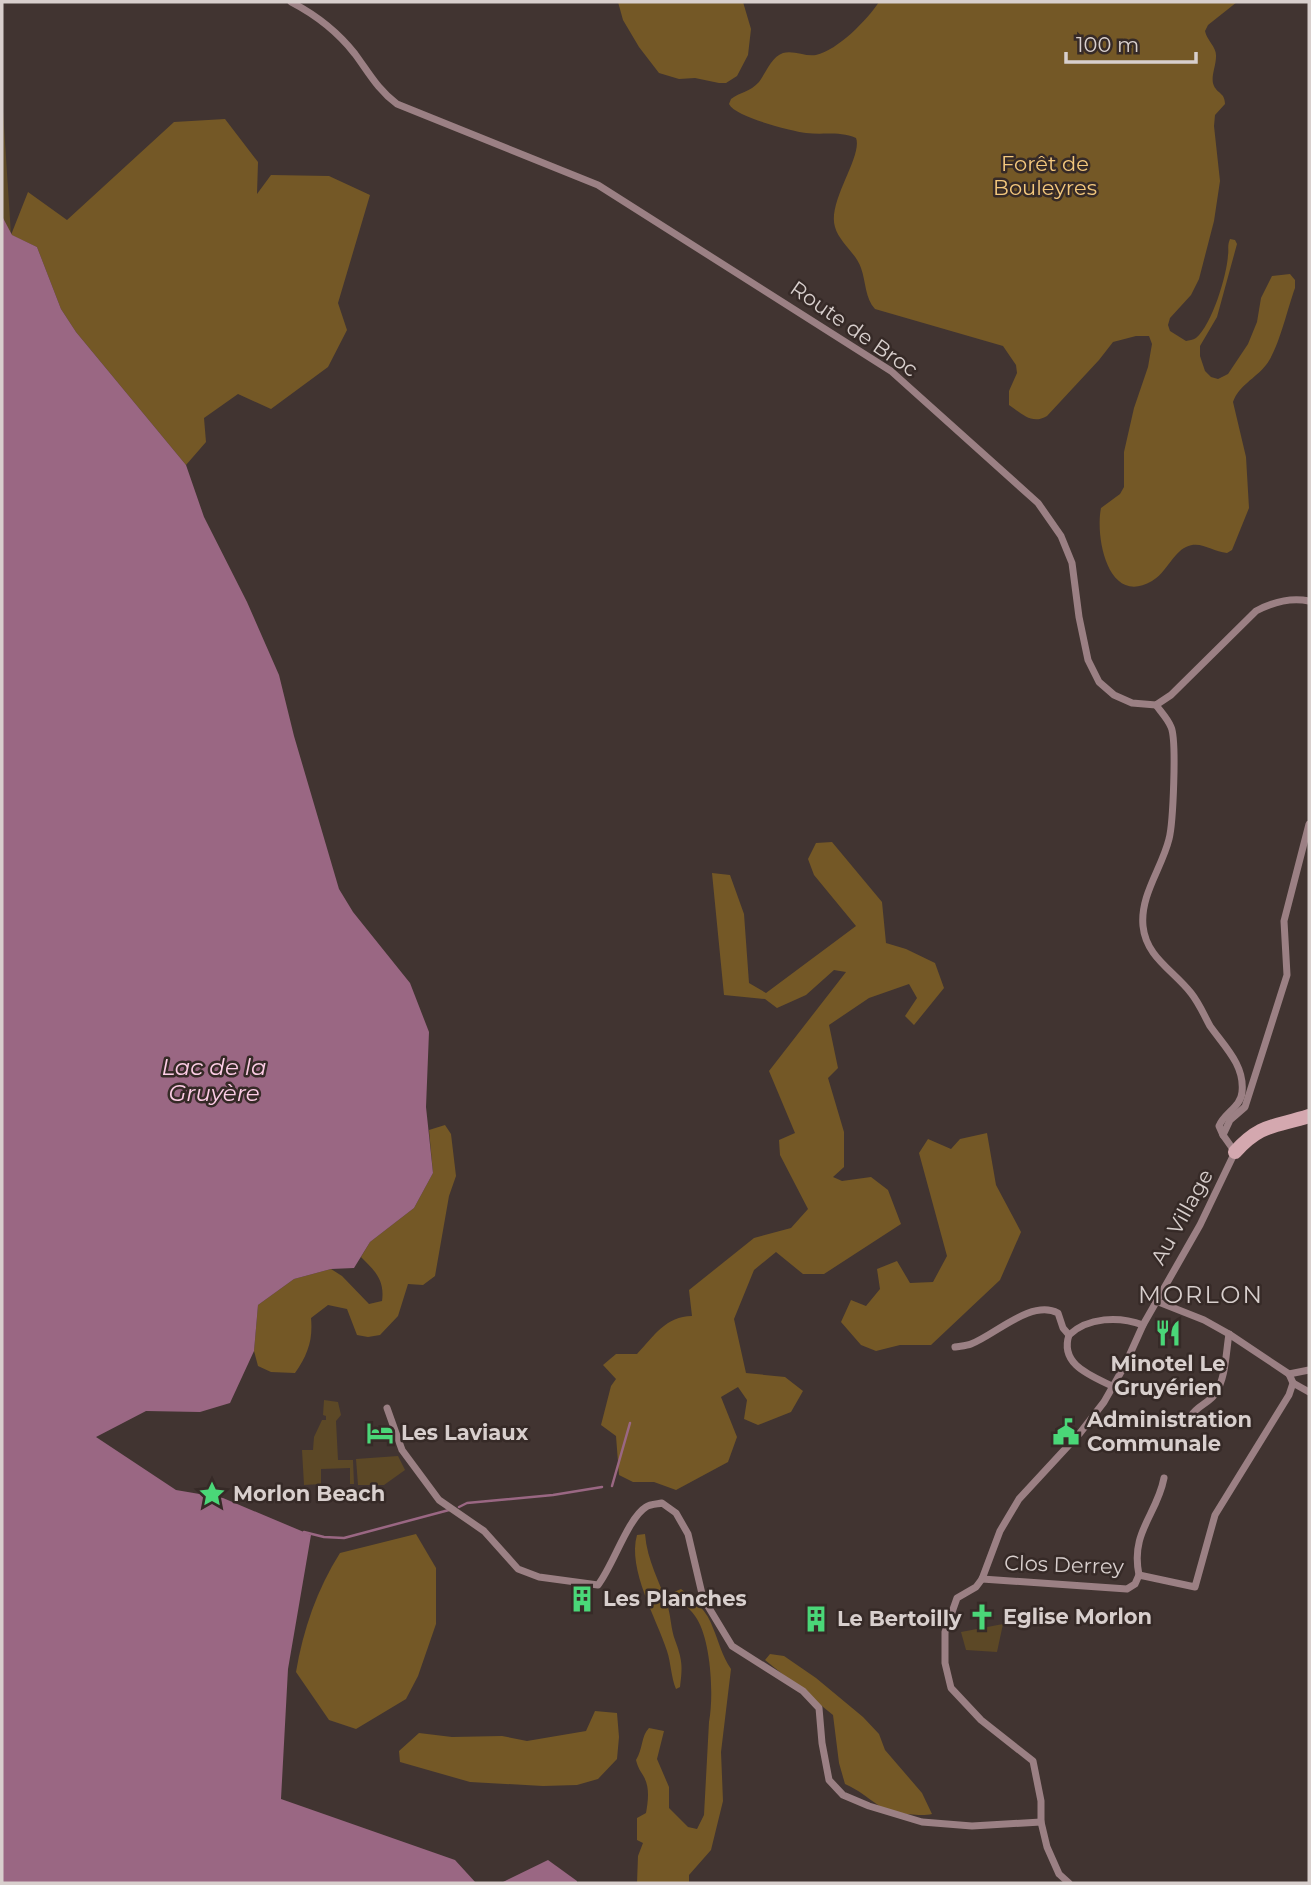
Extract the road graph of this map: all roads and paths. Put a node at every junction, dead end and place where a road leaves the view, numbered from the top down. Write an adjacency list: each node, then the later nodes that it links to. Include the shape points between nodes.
1 (291, 2): 3 (street, Route de Broc, via 331,29 397,104 598,185 891,371 1038,503 1061,536 1072,563 1086,649 1099,682 1132,703)
2 (1309, 601): 3 (street, via 1271,603 1256,611)
3 (1156, 705): 6 (street, via 1172,728 1174,770 1170,838 1146,898 1143,927 1149,949 1192,994 1240,1072 1242,1093 1222,1119)
4 (1309, 824): 6 (street, via 1284,921 1287,975 1245,1107 1230,1120)
5 (1309, 1116): 7 (street, via 1263,1128)
6 (1223, 1135): 7 (street)
7 (1235, 1152): 8 (street, Au Village)
8 (1156, 1301): 9 (street, Au Village); 10 (street)
9 (1143, 1325): 11 (street, via 1101,1320); 16 (street, Au Village)
10 (1229, 1334): 14 (street); 19 (street, via 1215,1394)
11 (1069, 1335): 12 (street, via 1058,1313 1044,1310 1018,1317 971,1344); 16 (street, via 1067,1351 1072,1363)
12 (955, 1347)
13 (1309, 1370): 14 (street)
14 (1289, 1374): 15 (street)
15 (1293, 1383): 17 (street); 21 (street, Clos Derrey, via 1215,1516 1195,1587)
16 (1114, 1387): 22 (street, Au Village, via 1083,1430 1013,1507)
17 (1309, 1392)
18 (387, 1408): 23 (street, via 402,1450 439,1500 484,1531 518,1569 539,1577 598,1585 646,1506 662,1503 676,1513 688,1534 703,1598 733,1646 803,1691 819,1709 829,1780 843,1795 922,1822 972,1826)
19 (1191, 1416)
20 (1164, 1478): 21 (street, Clos Derrey, via 1135,1557)
21 (1139, 1576): 22 (street, Clos Derrey, via 1126,1589)
22 (982, 1579): 23 (street, via 957,1598 945,1632 944,1663 950,1688 981,1720 1033,1761)
23 (1041, 1822): 24 (street, via 1059,1874)
24 (1069, 1883)

